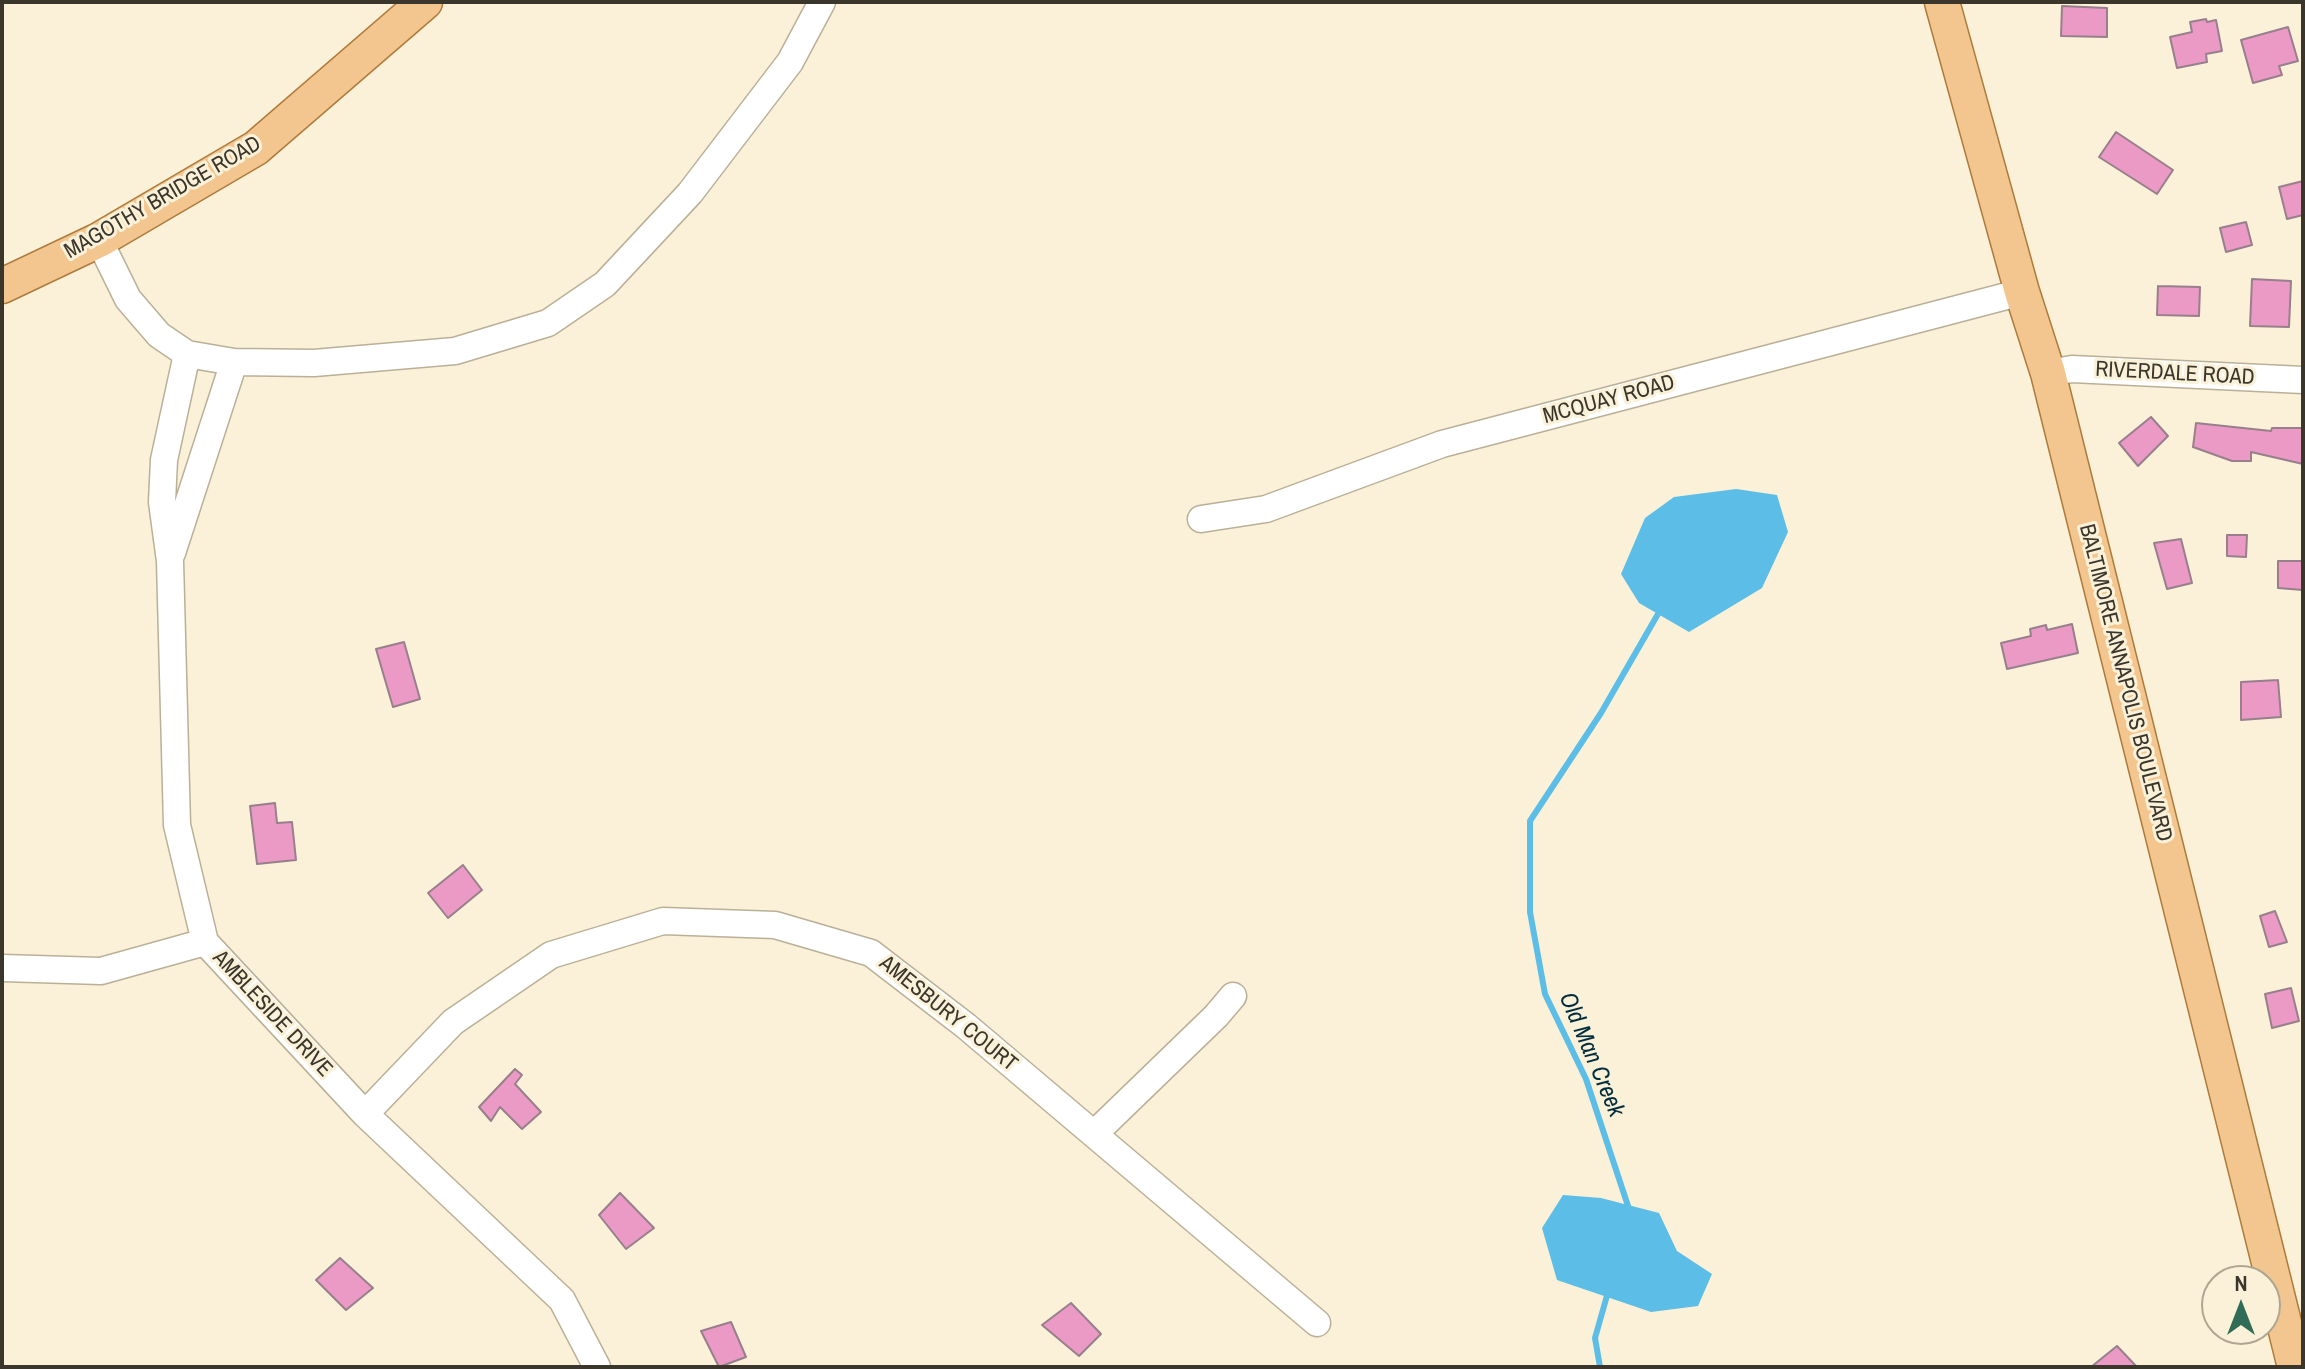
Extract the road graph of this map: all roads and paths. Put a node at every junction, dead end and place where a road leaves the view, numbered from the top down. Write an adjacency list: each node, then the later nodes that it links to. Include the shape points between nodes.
1 (425, 2): 4 (main road, MAGOTHY BRIDGE ROAD, via 256,148)
2 (822, 2): 8 (street, via 790,62 690,193 605,284 548,323 455,351 314,363)
3 (1942, 2): 6 (main road, BALTIMORE ANNAPOLIS BOULEVARD)
4 (99, 240): 5 (main road, MAGOTHY BRIDGE ROAD); 7 (street, via 128,299 159,335)
5 (2, 286)
6 (2022, 292): 9 (main road, BALTIMORE ANNAPOLIS BOULEVARD); 11 (street, MCQUAY ROAD, via 1442,444 1266,509)
7 (187, 354): 8 (street); 12 (street, AMBLESIDE DRIVE, via 164,460 162,502)
8 (234, 362): 12 (street, AMBLESIDE DRIVE)
9 (2048, 373): 10 (street, RIVERDALE ROAD, via 2072,369); 20 (main road, BALTIMORE ANNAPOLIS BOULEVARD)
10 (2303, 380)
11 (1201, 519)
12 (170, 561): 13 (street, AMBLESIDE DRIVE, via 177,825)
13 (205, 942): 14 (street, via 101,971); 16 (street, AMBLESIDE DRIVE)
14 (2, 968)
15 (1233, 996): 17 (street)
16 (365, 1114): 17 (street, AMESBURY COURT, via 453,1022 551,955 663,921 775,925 871,953); 19 (street, AMBLESIDE DRIVE, via 562,1300)
17 (1094, 1134): 18 (street, AMESBURY COURT)
18 (1317, 1323)
19 (597, 1367)
20 (2295, 1367)

